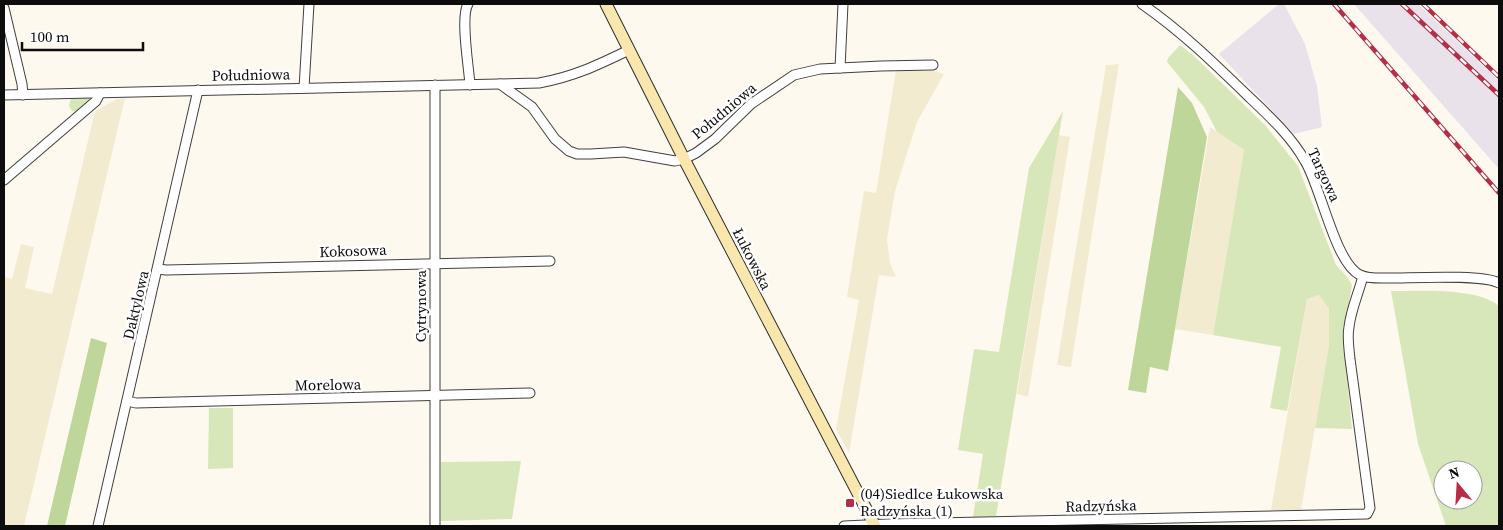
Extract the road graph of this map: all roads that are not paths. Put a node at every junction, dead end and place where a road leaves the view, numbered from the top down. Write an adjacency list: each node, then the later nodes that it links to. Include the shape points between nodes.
1 (309, 4): 13 (street)
2 (468, 4): 12 (street, via 465,21)
3 (606, 4): 7 (main road, Łukowska)
4 (843, 4): 9 (street)
5 (1142, 4): 23 (street, Targowa, via 1194,43 1293,143 1310,169 1337,245 1352,268)
6 (4, 8): 17 (street)
7 (629, 50): 10 (street, Południowa, via 572,76 539,83); 18 (main road, Łukowska)
8 (933, 65): 9 (street, Południowa)
9 (840, 68): 18 (street, Południowa, via 808,71 786,79 751,104 696,154)
10 (500, 84): 12 (street, Południowa); 18 (street, Południowa, via 532,107 569,152 624,152 666,160)
11 (435, 85): 12 (street, Południowa); 13 (street, Południowa); 21 (street, Cytrynowa)
12 (470, 85)
13 (304, 88): 14 (street, Południowa)
14 (198, 90): 15 (street, Południowa); 22 (street, Daktylowa)
15 (100, 93): 17 (street, Południowa); 19 (street, via 96,101)
16 (4, 95): 17 (street, Południowa)
17 (23, 95)
18 (684, 159): 28 (main road, Łukowska)
19 (4, 180)
20 (550, 261): 21 (street, Kokosowa)
21 (435, 262): 22 (street, Kokosowa); 26 (street, Cytrynowa)
22 (158, 269): 27 (street, Daktylowa)
23 (1363, 276): 24 (street, via 1480,279); 28 (street, Radzyńska, via 1349,327 1350,359 1370,508 1367,514)
24 (1499, 283)
25 (530, 393): 26 (street, Morelowa)
26 (434, 396): 27 (street, Morelowa); 30 (street, Cytrynowa)
27 (127, 401): 29 (street, Daktylowa)
28 (875, 525): 31 (street, Radzyńska)
29 (98, 526)
30 (435, 526)
31 (844, 526)

